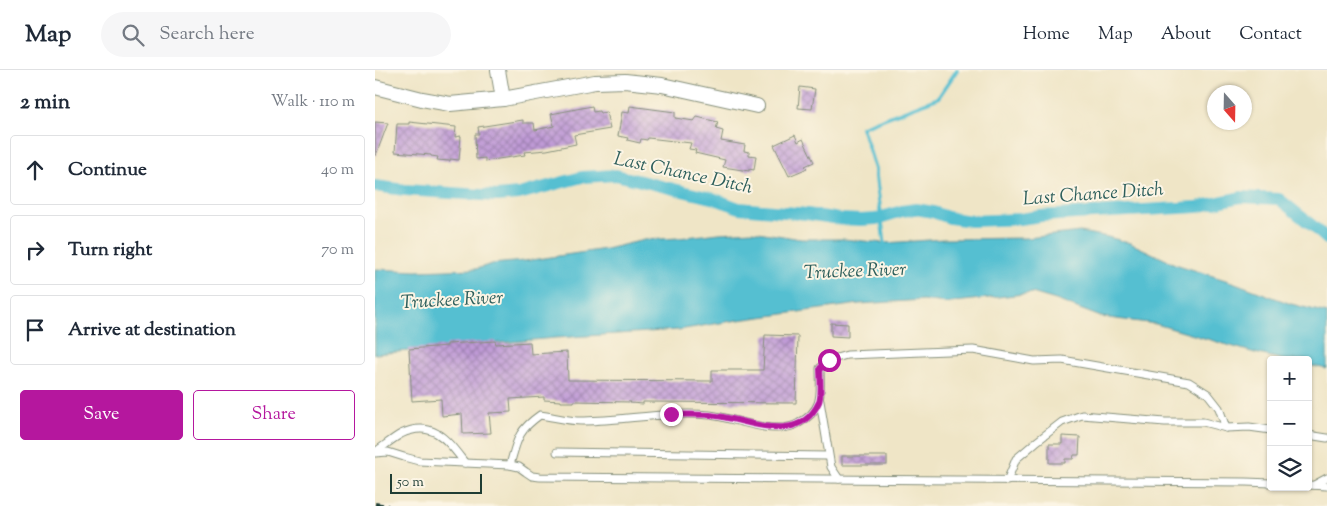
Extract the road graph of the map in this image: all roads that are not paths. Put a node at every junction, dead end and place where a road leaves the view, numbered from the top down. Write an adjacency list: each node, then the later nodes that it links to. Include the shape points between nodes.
1 (499, 70): 3 (street)
2 (375, 87): 3 (street, via 450,104)
3 (503, 99): 4 (street, via 595,82 625,81 662,85)
4 (757, 106)
5 (820, 401): 6 (lane, via 820,368 829,360 847,355 973,350 1035,361 1062,360 1189,382 1208,394 1219,408); 12 (lane); 14 (lane, via 810,416 798,424 768,428 711,415 671,414 584,422 540,415 526,425 519,436)
6 (1226, 428): 7 (lane); 17 (lane, via 1203,422 1082,415 1062,422 1016,459)
7 (1267, 429)
8 (1312, 436): 9 (lane)
9 (1325, 439)
10 (557, 452): 12 (lane)
11 (375, 453): 13 (lane, via 388,452 419,461); 13 (lane, via 400,435 416,428 428,429 444,439)
12 (828, 456): 16 (lane)
13 (465, 463): 14 (lane)
14 (510, 465): 16 (lane, via 532,476)
15 (1327, 478): 19 (lane)
16 (839, 479): 17 (lane)
17 (1007, 481): 18 (lane)
18 (1267, 483)
19 (1312, 486)
20 (1312, 486): 21 (lane)
21 (1327, 486)

